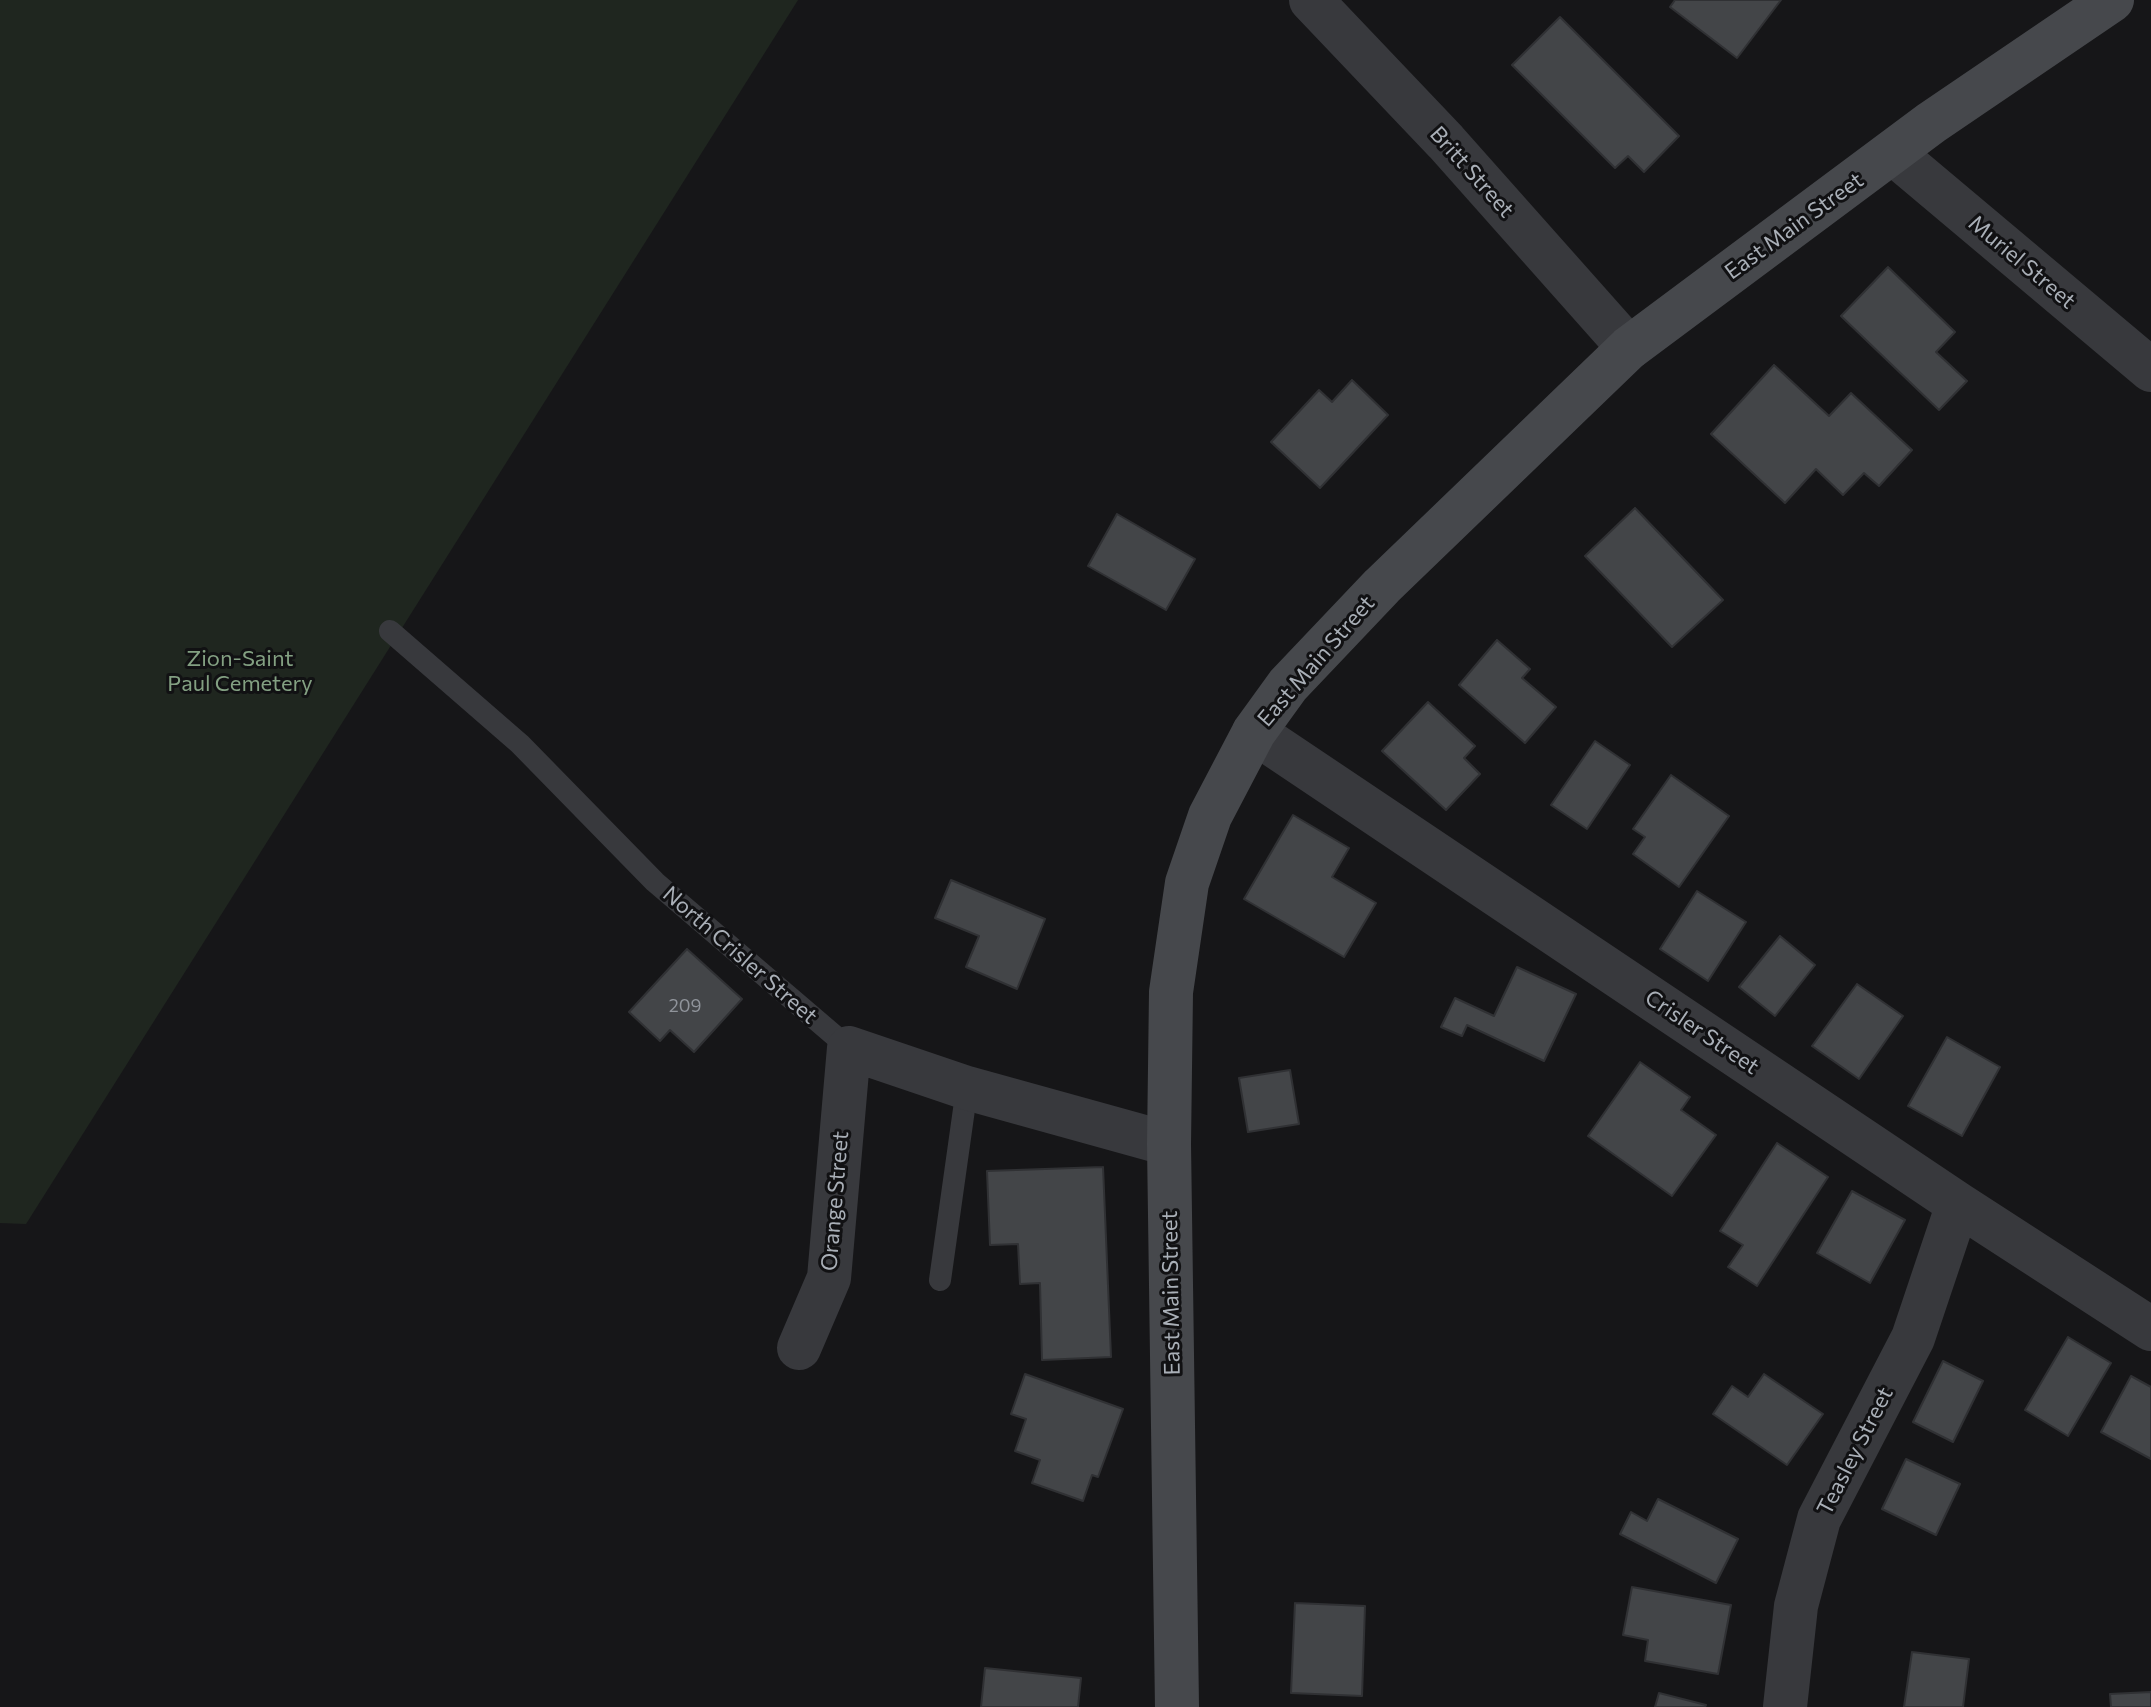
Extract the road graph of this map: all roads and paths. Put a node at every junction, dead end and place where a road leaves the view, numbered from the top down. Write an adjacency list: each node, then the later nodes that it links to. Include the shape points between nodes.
1 (1311, 0): 4 (street, Britt Street)
2 (2112, 0): 3 (main road, East Main Street)
3 (1893, 153): 4 (main road, East Main Street); 5 (street, Muriel Street)
4 (1629, 348): 7 (main road, East Main Street, via 1382,586 1288,685)
5 (2151, 370)
6 (390, 631): 8 (lane, North Crisler Street, via 520,744 655,882)
7 (1254, 732): 10 (main road, East Main Street, via 1210,816 1187,883 1171,992); 11 (street, Crisler Street)
8 (849, 1048): 9 (street, North Crisler Street); 14 (street, Orange Street, via 829,1278)
9 (967, 1088): 10 (street, North Crisler Street); 12 (lane)
10 (1169, 1144): 15 (main road, East Main Street)
11 (1958, 1204): 13 (street, Crisler Street); 16 (street, Teasley Street, via 1913,1338 1819,1519 1796,1606)
12 (940, 1280)
13 (2151, 1329)
14 (799, 1348)
15 (1177, 1707)
16 (1785, 1707)

